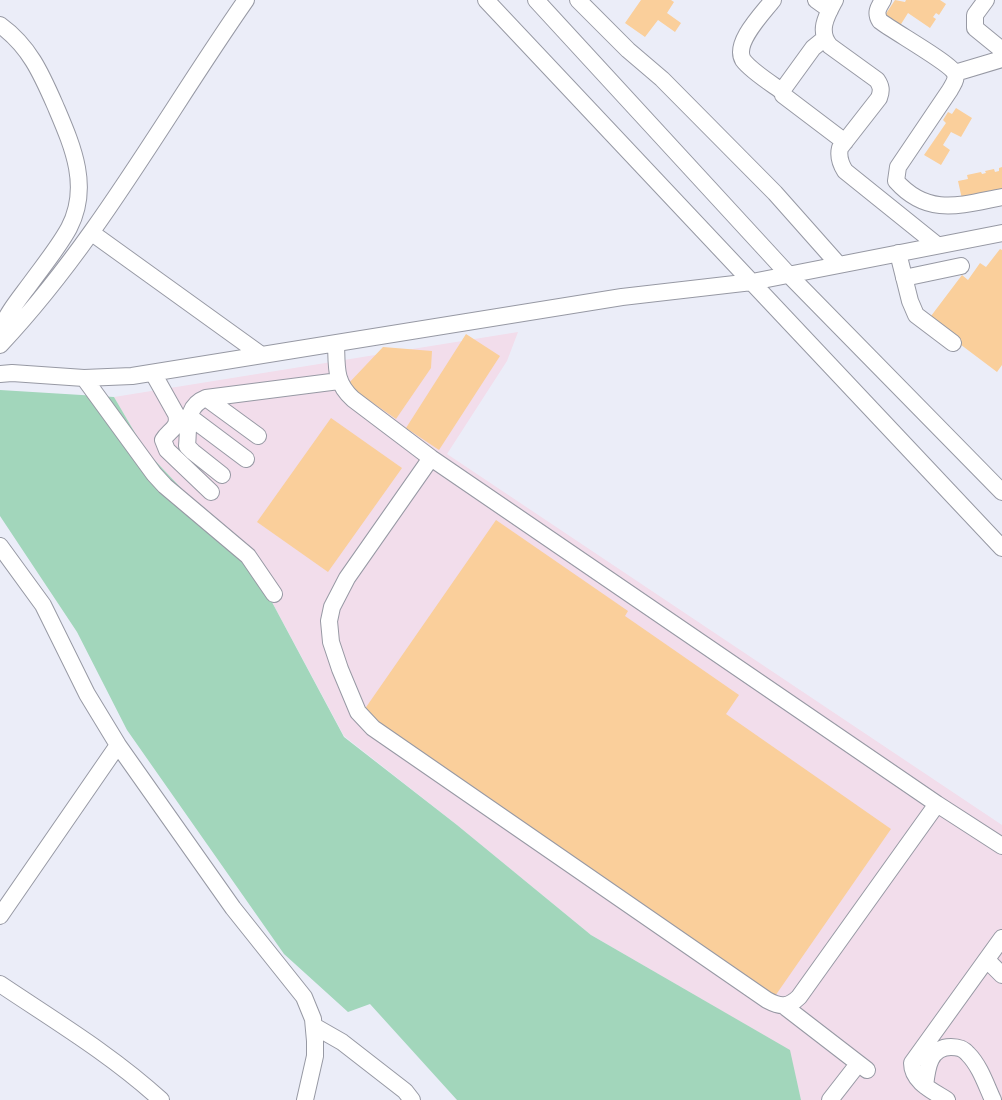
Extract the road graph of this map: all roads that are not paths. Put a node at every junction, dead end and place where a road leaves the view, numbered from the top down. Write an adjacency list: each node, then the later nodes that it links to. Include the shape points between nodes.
1 (246, 0): 20 (street)
2 (486, 0): 28 (street)
3 (536, 0): 26 (street)
4 (578, 0): 24 (street, via 775,193)
5 (773, 0): 15 (street, via 741,51 749,65)
6 (816, 0): 9 (street)
7 (883, 0): 14 (street, via 880,21)
8 (986, 0): 12 (street, via 975,15 975,28)
9 (833, 5): 11 (street, via 823,25)
10 (0, 25): 29 (street, via 25,47 39,71 68,136 80,186 68,230)
11 (824, 39): 15 (street); 16 (street, via 881,86 879,98)
12 (1002, 50)
13 (1002, 59): 14 (street)
14 (955, 73): 17 (street, via 950,90)
15 (783, 92): 16 (street)
16 (845, 142): 22 (street, via 838,154 845,171)
17 (903, 161): 18 (street, via 912,182); 19 (street, via 896,181 928,203 954,207)
18 (936, 195)
19 (1002, 197)
20 (92, 233): 32 (street); 33 (street)
21 (1002, 233): 22 (street)
22 (937, 245): 23 (street)
23 (898, 253): 24 (street); 27 (street)
24 (838, 264): 26 (street)
25 (961, 266): 27 (street)
26 (788, 274): 28 (street); 45 (street)
27 (904, 278): 31 (street, via 916,315)
28 (752, 282): 30 (street, via 622,297); 47 (street)
29 (0, 331)
30 (336, 343): 33 (street); 37 (street)
31 (953, 343)
32 (0, 345)
33 (260, 354): 34 (street)
34 (153, 373): 36 (street); 44 (street, via 178,419 164,445)
35 (0, 374): 36 (street)
36 (84, 378): 48 (street, via 154,474 248,556)
37 (339, 381): 38 (street); 41 (street, via 353,399)
38 (206, 398): 39 (street, via 195,404); 40 (street)
39 (190, 417): 42 (street); 43 (street, via 187,446)
40 (258, 436)
41 (431, 458): 50 (street); 57 (street, via 332,607 331,642 358,712 386,737 767,1000)
42 (246, 459)
43 (222, 475)
44 (211, 492)
45 (1002, 492)
46 (0, 546): 49 (street, via 43,605)
47 (1002, 548)
48 (274, 594)
49 (118, 745): 52 (street); 58 (street, via 304,997)
50 (937, 804): 51 (street); 57 (street, via 799,997)
51 (1002, 846)
52 (0, 916)
53 (1002, 938): 54 (street)
54 (987, 960): 55 (street); 59 (street, via 912,1063 914,1076)
55 (1002, 975)
56 (0, 984): 60 (street)
57 (784, 1006): 63 (street, via 862,1067)
58 (314, 1026): 61 (street, via 315,1056); 62 (street, via 342,1042)
59 (925, 1086): 64 (street); 65 (street, via 931,1057 944,1047 958,1047 969,1055)
60 (161, 1100)
61 (305, 1100)
62 (412, 1100)
63 (830, 1100)
64 (947, 1100)
65 (993, 1100)

